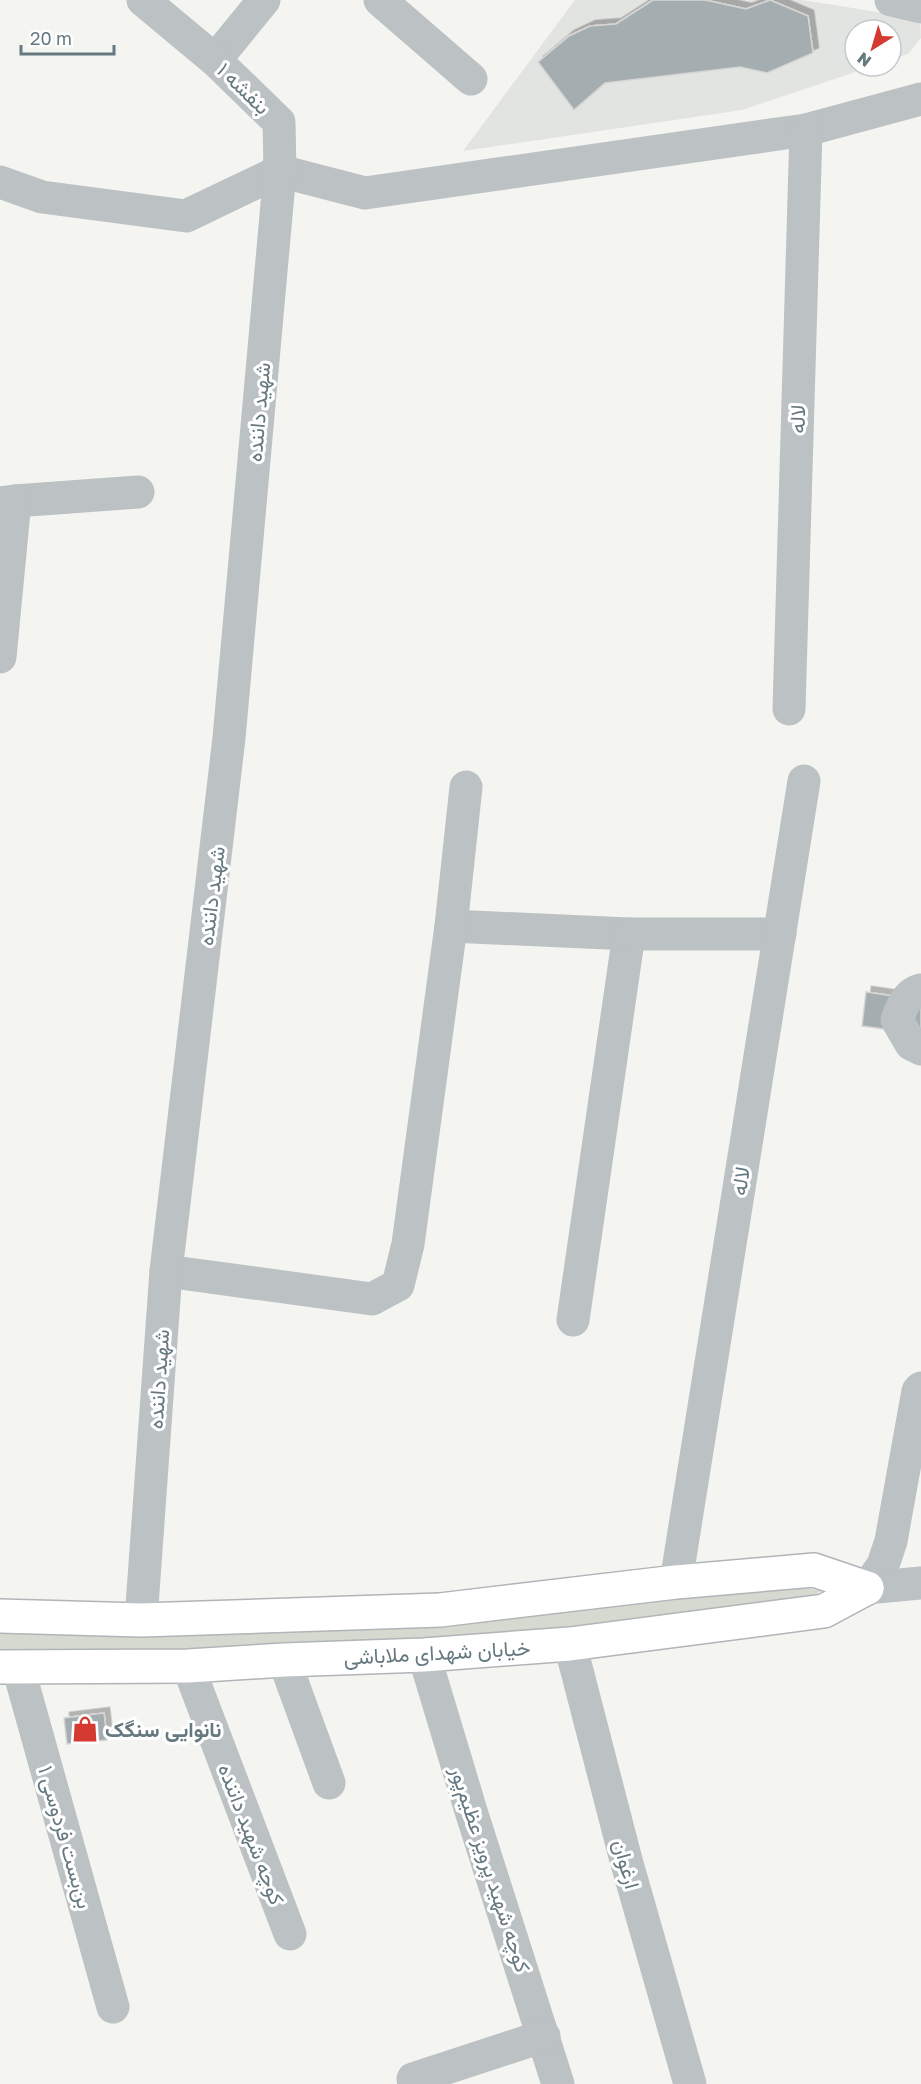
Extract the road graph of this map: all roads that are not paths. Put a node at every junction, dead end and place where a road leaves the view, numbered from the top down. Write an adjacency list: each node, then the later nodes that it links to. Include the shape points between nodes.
1 (143, 0): 6 (street, بنفشه ۱)
2 (264, 0): 6 (street)
3 (380, 0): 7 (street)
4 (891, 0): 5 (street)
5 (921, 7)
6 (215, 60): 10 (street, بنفشه ۱, via 279,122)
7 (471, 79)
8 (921, 99): 9 (street)
9 (806, 130): 10 (street, via 365,194); 15 (street, لاله)
10 (280, 171): 11 (street, via 186,216 42,197); 23 (street, شهید داننده, via 229,738)
11 (0, 182)
12 (138, 492): 13 (street)
13 (8, 502): 14 (street)
14 (0, 657)
15 (789, 709)
16 (804, 781): 20 (street, لاله)
17 (466, 787): 18 (street)
18 (451, 926): 19 (street); 23 (street, via 408,1244 398,1285 372,1299)
19 (629, 934): 20 (street); 24 (street)
20 (780, 934): 26 (street, لاله)
21 (921, 990): 22 (street, via 915,991 902,1006 897,1020 911,1044)
22 (921, 1049)
23 (166, 1271): 30 (street, شهید داننده)
24 (573, 1320)
25 (921, 1388): 28 (street, via 891,1541 883,1565)
26 (676, 1582): 28 (main road, خیابان شهدای ملاباشی, via 814,1570); 30 (main road, خیابان شهدای ملاباشی, via 440,1610)
27 (921, 1583): 28 (street, خیابان شهدای ملاباشی)
28 (867, 1588): 31 (main road, خیابان شهدای ملاباشی, via 824,1611)
29 (0, 1616): 30 (main road, خیابان شهدای ملاباشی)
30 (141, 1620)
31 (570, 1644): 32 (main road, خیابان شهدای ملاباشی); 42 (street, ارغوان)
32 (424, 1655): 33 (main road, خیابان شهدای ملاباشی); 39 (street, کوچه شهید پرویز عظیم‌پور)
33 (284, 1660): 34 (main road, خیابان شهدای ملاباشی); 36 (street)
34 (188, 1666): 35 (main road, خیابان شهدای ملاباشی); 37 (street, کوچه شهید داننده)
35 (9, 1667): 38 (street, بن‌بست فردوسی ۱)
36 (329, 1783)
37 (290, 1934)
38 (113, 2007)
39 (544, 2036): 40 (street, via 413,2079); 41 (street, کوچه شهید پرویز عظیم‌پور)
40 (414, 2084)
41 (558, 2084)
42 (690, 2084)

